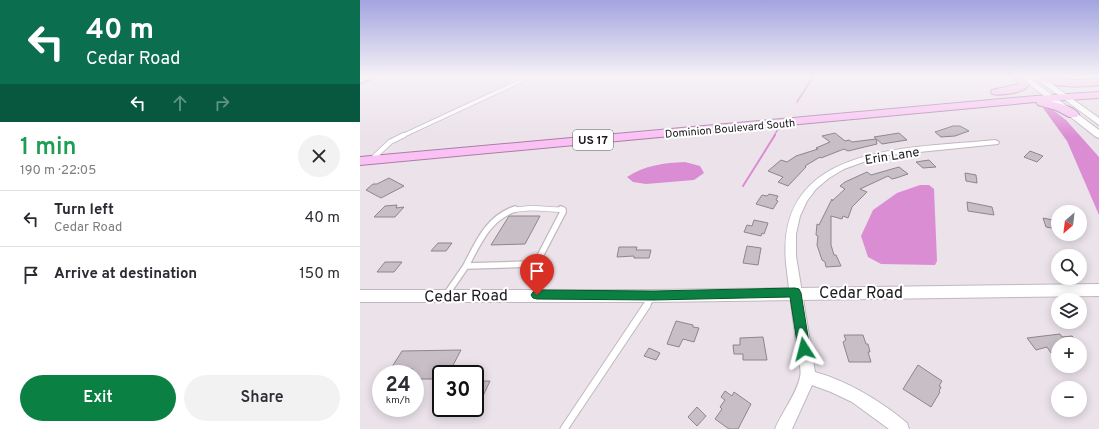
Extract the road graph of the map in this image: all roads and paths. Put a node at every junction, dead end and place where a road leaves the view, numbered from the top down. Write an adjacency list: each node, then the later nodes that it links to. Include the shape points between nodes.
1 (486, 97): 13 (lane, via 403,135)
2 (954, 97): 9 (highway, Dominion Boulevard South / US 17)
3 (1029, 97): 7 (highway, Dominion Boulevard South / US 17)
4 (1057, 97): 8 (street)
5 (1077, 97): 6 (highway, Dominion Boulevard South / US 17)
6 (1066, 98): 10 (street)
7 (982, 105): 8 (highway, via 1039,103 1060,107); 9 (highway, Dominion Boulevard South / US 17)
8 (1074, 114): 11 (street)
9 (757, 120): 13 (highway, Dominion Boulevard South / US 17); 15 (highway, Dominion Boulevard South / US 17)
10 (1099, 122)
11 (1099, 135)
12 (995, 142): 18 (street, Erin Lane, via 879,154 846,164 819,181 799,205 793,220 790,256)
13 (381, 149): 14 (highway, Dominion Boulevard South / US 17); 15 (lane)
14 (360, 151)
15 (365, 161)
16 (466, 266): 16 (lane, via 531,264 538,260 563,210 516,209 498,218 487,228); 20 (lane)
17 (1099, 290): 18 (street, Cedar Road)
18 (795, 293): 21 (street, Cedar Road); 22 (street, Erin Lane)
19 (360, 296): 20 (street, Cedar Road)
20 (445, 296): 21 (street, Cedar Road)
21 (654, 296): 23 (lane)
22 (808, 377): 24 (street); 25 (street, via 832,383 857,395 881,411)
23 (564, 429)
24 (783, 429)
25 (901, 429)

